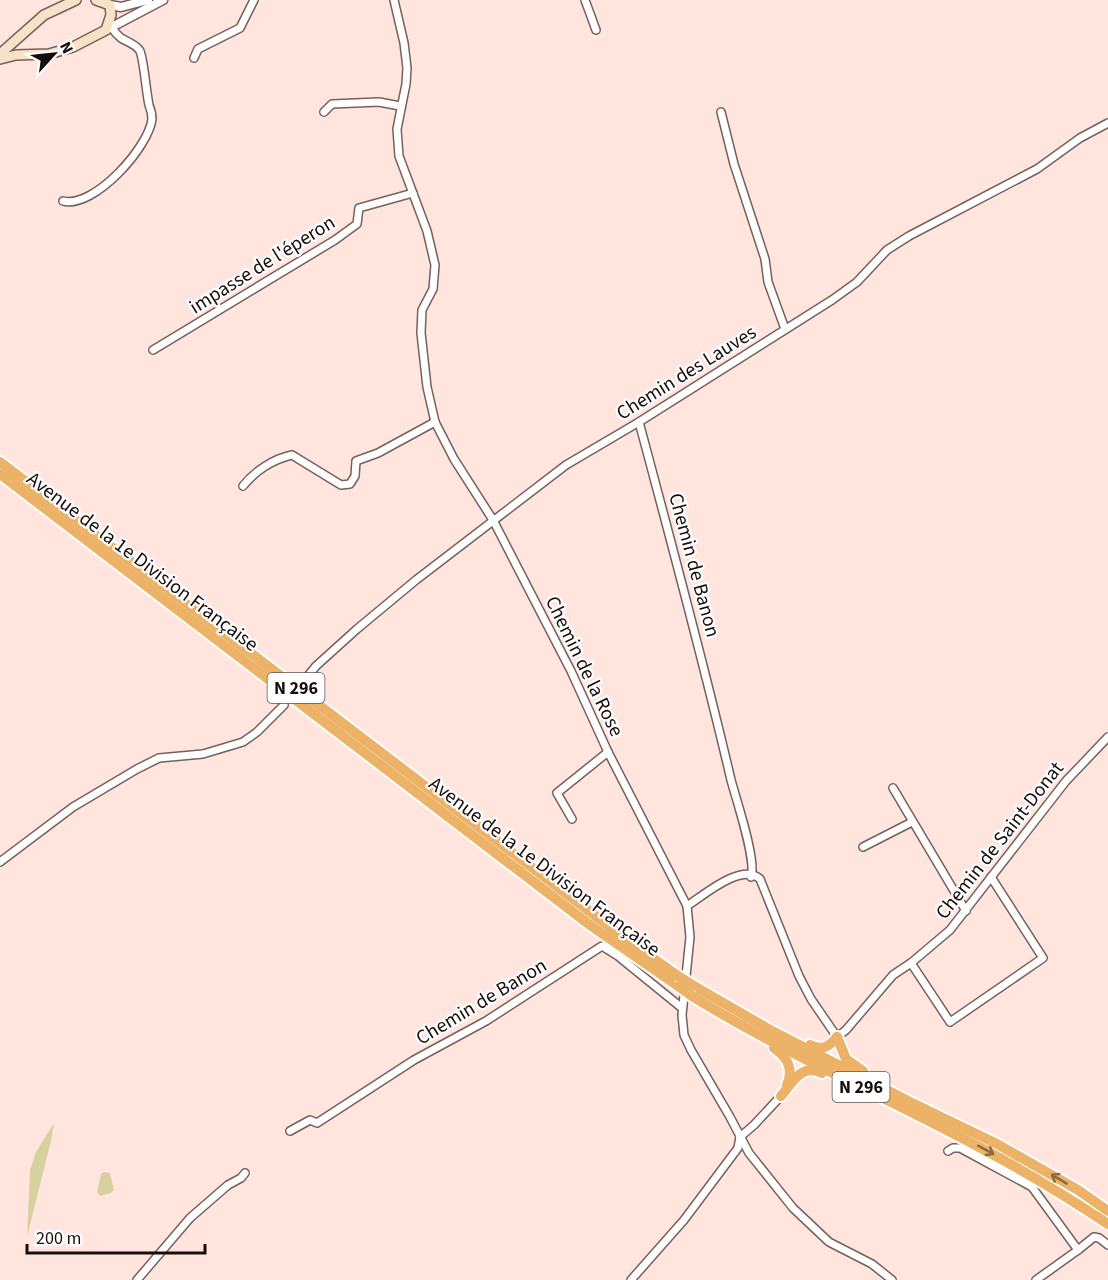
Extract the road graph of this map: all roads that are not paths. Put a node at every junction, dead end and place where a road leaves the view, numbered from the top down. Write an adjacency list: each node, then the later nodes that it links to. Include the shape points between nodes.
1 (76, 0): 10 (main road, via 44,15)
2 (148, 0): 7 (street, via 122,7)
3 (163, 0): 8 (street)
4 (254, 0): 13 (street, via 240,28 198,49)
5 (394, 0): 15 (street, Chemin de la Rose, via 407,68)
6 (585, 0): 9 (street)
7 (104, 2): 8 (main road, via 111,15)
8 (109, 29): 12 (main road, via 65,49); 20 (street, via 141,52 152,117 148,136 115,177 101,188 71,203)
9 (596, 30)
10 (20, 38): 11 (main road); 12 (main road, via 20,47)
11 (0, 54)
12 (28, 54): 14 (main road)
13 (194, 58)
14 (0, 59)
15 (400, 106): 16 (street, via 379,102 332,104); 19 (street, Chemin de la Rose, via 399,156)
16 (324, 112)
17 (721, 112): 21 (street, via 765,259 768,282)
18 (1108, 123): 21 (street, Chemin des Lauves, via 1037,169 887,250 846,291)
19 (413, 193): 22 (street, impasse de l'éperon, via 359,208 357,224 335,240); 23 (street, Chemin de la Rose, via 435,265 433,289 422,310 421,333)
20 (63, 201)
21 (785, 329): 24 (street, Chemin des Lauves)
22 (153, 350)
23 (435, 422): 27 (street, via 356,461 350,484 341,484 292,455 270,463); 28 (street, Chemin de la Rose)
24 (639, 422): 28 (street, Chemin des Lauves, via 566,465); 38 (street, Chemin de Banon, via 745,829 754,868)
25 (0, 462): 43 (highway, Avenue de la 1e Division Française / N 296)
26 (0, 474): 43 (highway, Avenue de la 1e Division Française / N 296, via 590,925)
27 (243, 486)
28 (493, 520): 29 (street, Chemin des Lauves, via 357,629); 32 (street, Chemin de la Rose)
29 (303, 682)
30 (284, 705): 37 (street, via 243,742 203,754 159,758 137,769 73,807)
31 (1108, 737): 39 (street, Chemin de Saint-Donat, via 1066,781)
32 (608, 752): 34 (street, via 557,793); 40 (street, Chemin de la Rose)
33 (893, 788): 35 (street)
34 (572, 819)
35 (912, 822): 36 (street); 41 (street)
36 (863, 847)
37 (0, 862)
38 (748, 875): 40 (street, via 716,887); 47 (street, via 760,879 799,976)
39 (991, 877): 41 (street, Chemin de Saint-Donat); 42 (street, via 1043,958 950,1022)
40 (687, 906): 45 (street, Chemin de la Rose, via 690,936)
41 (966, 911): 42 (street, Chemin de Saint-Donat)
42 (912, 963): 47 (street, Chemin de Saint-Donat, via 893,975)
43 (678, 979): 44 (highway, Avenue de la 1e Division Française / N 296, bridge)
44 (693, 988): 46 (highway, Avenue de la 1e Division Française / N 296); 47 (highway, via 810,1046 827,1047); 49 (highway, Avenue de la 1e Division Française / N 296)
45 (682, 1008): 50 (street, Chemin de Banon, via 602,946 317,1123 310,1120); 51 (street, Chemin de la Rose, via 684,1035)
46 (714, 1010): 48 (highway, via 786,1058 790,1077); 52 (highway, Avenue de la 1e Division Française / N 296)
47 (837, 1037): 49 (highway, via 852,1064)
48 (781, 1096): 51 (street); 52 (highway, via 803,1071 817,1070)
49 (949, 1119): 55 (highway, Avenue de la 1e Division Française / N 296, one-way to 49, via 1045,1171)
50 (290, 1131)
51 (740, 1137): 60 (street, via 738,1148 684,1220); 61 (street, Chemin de la Rose, via 791,1205 825,1239 882,1270)
52 (964, 1139): 56 (highway, Avenue de la 1e Division Française / N 296, one-way to 56)
53 (948, 1151): 58 (street, via 960,1148 1032,1187)
54 (245, 1173): 59 (street, via 190,1218)
55 (1108, 1211)
56 (1108, 1224)
57 (1108, 1245): 58 (street, via 1094,1237)
58 (1078, 1250): 62 (street)
59 (137, 1280)
60 (631, 1280)
61 (892, 1280)
62 (1036, 1280)

